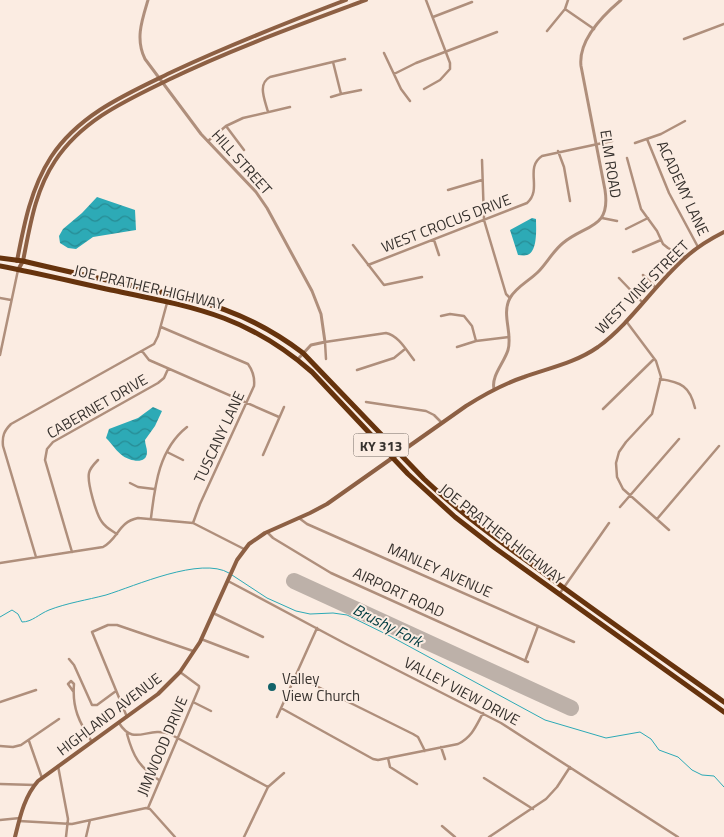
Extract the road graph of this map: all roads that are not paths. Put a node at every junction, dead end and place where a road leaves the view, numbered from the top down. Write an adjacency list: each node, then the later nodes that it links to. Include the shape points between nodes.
1 (148, 0): 22 (street, HILL STREET, via 140,27 140,44 145,59)
2 (346, 0): 7 (main road)
3 (366, 0): 10 (main road)
4 (426, 0): 11 (street)
5 (568, 0): 9 (street)
6 (621, 0): 13 (street, ELM ROAD)
7 (335, 2): 10 (street); 22 (main road)
8 (472, 2): 11 (street)
9 (565, 9): 13 (street); 14 (street)
10 (338, 10): 23 (main road, via 232,50)
11 (433, 17): 17 (street)
12 (724, 24): 16 (street)
13 (594, 29): 37 (street, ELM ROAD, via 580,58)
14 (547, 31)
15 (497, 32): 17 (street)
16 (684, 39)
17 (446, 52): 21 (street); 24 (street, via 450,68 440,80)
18 (384, 53): 21 (street)
19 (345, 59): 20 (street)
20 (333, 62): 26 (street); 30 (street, via 265,79 262,87)
21 (394, 74): 28 (street)
22 (159, 79): 23 (street, HILL STREET); 59 (main road, via 97,111 56,150 34,190)
23 (162, 83): 34 (street, HILL STREET); 59 (main road, via 97,117 64,148 39,191)
24 (424, 89)
25 (360, 90): 26 (street)
26 (341, 94): 27 (street)
27 (331, 97)
28 (410, 100)
29 (290, 107): 30 (street)
30 (268, 112): 32 (street)
31 (685, 121): 33 (street)
32 (226, 126): 34 (street); 38 (street)
33 (647, 139): 36 (street); 54 (street, ACADEMY LANE, via 669,193)
34 (208, 141): 79 (street, HILL STREET, via 267,208 312,291 321,314)
35 (612, 141): 37 (street, WEST CROCUS DRIVE)
36 (635, 143)
37 (597, 144): 39 (street, WEST CROCUS DRIVE); 45 (street, ELM ROAD, via 607,201)
38 (244, 150)
39 (558, 151): 44 (street); 47 (street, WEST CROCUS DRIVE, via 542,156 536,162 533,170 535,191 530,201)
40 (627, 158): 46 (street, via 641,209)
41 (482, 160): 42 (street)
42 (482, 180): 43 (street); 47 (street)
43 (448, 190)
44 (570, 201)
45 (602, 218): 48 (street); 68 (street, ELM ROAD, via 563,243)
46 (648, 218): 49 (street); 52 (street)
47 (484, 220): 51 (street, WEST CROCUS DRIVE); 68 (street, via 506,294)
48 (617, 221)
49 (626, 229)
50 (724, 232): 54 (main road, WEST VINE STREET)
51 (434, 240): 56 (street); 60 (street, WEST CROCUS DRIVE)
52 (661, 240): 55 (street); 58 (street)
53 (353, 245): 60 (street)
54 (698, 247): 58 (main road, WEST VINE STREET)
55 (633, 252)
56 (439, 255)
57 (0, 258): 59 (highway, JOE PRATHER HIGHWAY / KY 313)
58 (685, 258): 66 (main road, WEST VINE STREET)
59 (20, 261): 62 (main road); 83 (highway, JOE PRATHER HIGHWAY / KY 313, via 220,307 266,328)
60 (368, 265): 64 (street, via 384,285)
61 (0, 266): 62 (highway, JOE PRATHER HIGHWAY / KY 313)
62 (18, 270): 69 (street); 70 (highway, JOE PRATHER HIGHWAY / KY 313)
63 (643, 275): 66 (street)
64 (422, 277)
65 (619, 278): 71 (street)
66 (656, 288): 71 (main road, WEST VINE STREET)
67 (0, 298): 69 (street)
68 (510, 298): 77 (street, via 506,312)
69 (11, 300): 76 (street)
70 (168, 302): 74 (street); 85 (highway, JOE PRATHER HIGHWAY / KY 313, via 240,324)
71 (643, 303): 73 (main road, WEST VINE STREET)
72 (440, 316): 78 (street, via 464,316 472,326)
73 (626, 321): 87 (street); 92 (main road, WEST VINE STREET, via 582,356)
74 (161, 327): 82 (street, via 154,344); 94 (street, TUSCANY LANE, via 248,364 255,381)
75 (0, 332): 76 (street)
76 (4, 333): 84 (street)
77 (509, 337): 78 (street); 92 (street)
78 (476, 341): 80 (street)
79 (325, 342): 81 (street, via 386,333 393,334); 83 (street, via 314,344); 86 (street)
80 (457, 347)
81 (405, 349): 88 (street); 90 (street, via 394,358)
82 (142, 351): 89 (street, via 149,360); 123 (street, via 11,424 2,436 2,446)
83 (303, 353): 85 (street); 104 (highway, JOE PRATHER HIGHWAY / KY 313)
84 (0, 355)
85 (298, 359): 106 (highway, JOE PRATHER HIGHWAY / KY 313)
86 (326, 359)
87 (654, 359): 91 (street, via 660,370); 97 (street)
88 (414, 360)
89 (168, 368): 94 (street); 122 (street, CABERNET DRIVE, via 158,383 53,442 47,449 45,460)
90 (357, 370)
91 (660, 379): 96 (street, via 685,386); 111 (street, via 652,414 626,442 618,456 617,477)
92 (494, 389): 99 (main road, WEST VINE STREET)
93 (366, 402): 99 (street, via 426,411)
94 (246, 403): 98 (street); 116 (street, TUSCANY LANE)
95 (284, 407): 98 (street)
96 (695, 408)
97 (603, 409)
98 (280, 417): 105 (street)
99 (442, 423): 104 (main road, HIGHLAND AVENUE)
100 (187, 427): 103 (street, via 177,435)
101 (679, 439): 111 (street)
102 (719, 446): 115 (street)
103 (167, 452): 108 (street); 110 (street)
104 (399, 453): 106 (main road, HIGHLAND AVENUE); 126 (highway, JOE PRATHER HIGHWAY / KY 313, via 445,498)
105 (263, 455)
106 (393, 458): 114 (main road, HIGHLAND AVENUE, via 331,501); 127 (highway, JOE PRATHER HIGHWAY / KY 313, via 455,517)
107 (98, 460): 120 (street, via 89,472 88,480 99,518)
108 (184, 460)
109 (130, 483): 110 (street)
110 (154, 489): 113 (street)
111 (631, 495): 112 (street); 115 (street)
112 (620, 507)
113 (151, 518): 116 (street); 120 (street, via 130,520)
114 (299, 518): 119 (main road, HIGHLAND AVENUE); 129 (street, MANLEY AVENUE)
115 (657, 519): 118 (street)
116 (193, 523): 121 (street)
117 (609, 524): 126 (street)
118 (669, 530)
119 (267, 532): 121 (main road, HIGHLAND AVENUE); 129 (street, AIRPORT ROAD, via 331,573 527,662)
120 (117, 534): 122 (street, via 103,547)
121 (244, 549): 125 (main road, HIGHLAND AVENUE)
122 (72, 552): 123 (street)
123 (36, 557): 124 (street)
124 (0, 563)
125 (228, 579): 128 (main road, HIGHLAND AVENUE); 130 (street, VALLEY VIEW DRIVE)
126 (564, 588): 127 (street); 144 (highway, JOE PRATHER HIGHWAY / KY 313)
127 (560, 594): 147 (highway, JOE PRATHER HIGHWAY / KY 313)
128 (213, 613): 131 (street); 132 (main road, HIGHLAND AVENUE)
129 (538, 626): 133 (street, MANLEY AVENUE)
130 (317, 628): 138 (street); 148 (street, VALLEY VIEW DRIVE)
131 (263, 637)
132 (202, 638): 134 (main road, HIGHLAND AVENUE); 135 (street)
133 (574, 642)
134 (194, 652): 137 (main road, HIGHLAND AVENUE); 141 (street, via 118,625 108,625 92,632)
135 (248, 657)
136 (70, 659): 141 (street, via 92,705 99,704)
137 (180, 672): 143 (street, JIMWOOD DRIVE, via 199,686); 149 (main road, HIGHLAND AVENUE, via 158,694)
138 (296, 676): 145 (street); 159 (street, via 413,734 418,737)
139 (36, 690): 142 (street)
140 (73, 691): 156 (street, via 80,722)
141 (116, 691): 149 (street)
142 (0, 702)
143 (194, 702): 146 (street); 154 (street, JIMWOOD DRIVE)
144 (724, 702)
145 (281, 708): 150 (street); 160 (street, via 373,759)
146 (211, 711)
147 (724, 712)
148 (483, 713): 158 (street, via 467,740); 163 (street, VALLEY VIEW DRIVE)
149 (127, 717): 152 (main road, HIGHLAND AVENUE)
150 (276, 717)
151 (59, 719): 155 (street)
152 (119, 722): 153 (street); 156 (main road, HIGHLAND AVENUE)
153 (127, 734): 154 (street, via 163,732); 167 (street, via 137,761)
154 (178, 738): 167 (street, JIMWOOD DRIVE); 171 (street)
155 (29, 741): 157 (street, via 14,747); 165 (street)
156 (92, 742): 162 (main road, HIGHLAND AVENUE)
157 (0, 746)
158 (440, 747): 159 (street); 161 (street)
159 (424, 751): 160 (street)
160 (388, 758): 169 (street, via 390,767)
161 (445, 759)
162 (58, 766): 165 (main road, HIGHLAND AVENUE); 177 (street)
163 (570, 767): 173 (street, via 552,794); 186 (street, VALLEY VIEW DRIVE)
164 (284, 772): 171 (street)
165 (42, 778): 170 (main road, HIGHLAND AVENUE)
166 (484, 778): 173 (street)
167 (159, 780): 172 (street, JIMWOOD DRIVE)
168 (0, 784): 170 (street)
169 (417, 784)
170 (35, 785): 175 (main road, HIGHLAND AVENUE, via 26,798)
171 (268, 787): 183 (street)
172 (148, 808): 176 (street); 182 (street)
173 (534, 809): 185 (street)
174 (0, 820): 175 (street)
175 (19, 820): 177 (street); 179 (main road, HIGHLAND AVENUE)
176 (90, 820): 177 (street); 181 (street)
177 (68, 824): 180 (street)
178 (442, 826): 184 (street)
179 (15, 837)
180 (66, 837)
181 (86, 837)
182 (175, 837)
183 (244, 837)
184 (455, 837)
185 (489, 837)
186 (678, 837)

